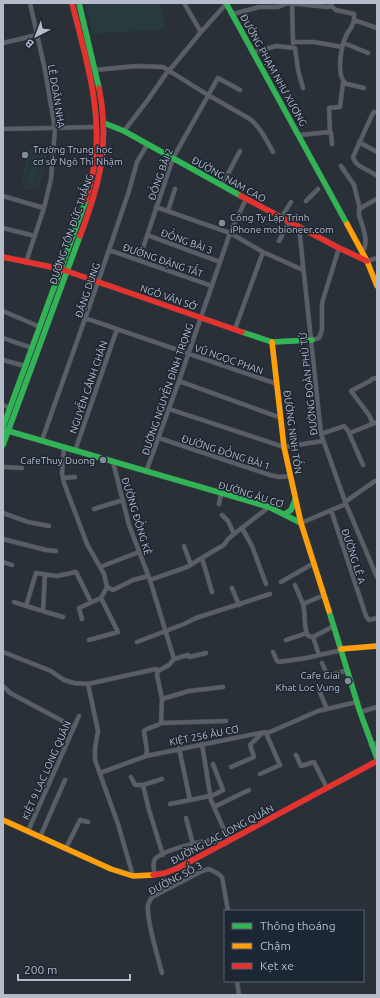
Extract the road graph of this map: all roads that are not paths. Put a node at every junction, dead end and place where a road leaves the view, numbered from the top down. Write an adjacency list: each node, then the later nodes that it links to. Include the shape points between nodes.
1 (30, 3): 13 (street, LÊ DOÃN NHẠ)
2 (72, 3): 28 (main road, ĐƯỜNG TÔN ĐỨC THẮNG, via 88,67)
3 (79, 3): 19 (main road, ĐƯỜNG TÔN ĐỨC THẮNG)
4 (184, 3): 12 (street)
5 (227, 3): 9 (main road, ĐƯỜNG PHẠM NHƯ XƯƠNG); 12 (street)
6 (288, 3): 7 (street, ĐƯỜNG PHẠM NHƯ XƯƠNG); 9 (street, ĐƯỜNG PHẠM NHƯ XƯƠNG)
7 (292, 4): 8 (street, ĐƯỜNG PHẠM NHƯ XƯƠNG); 15 (street)
8 (331, 5): 10 (street, ĐƯỜNG PHẠM NHƯ XƯƠNG, via 336,10 354,14)
9 (233, 14): 17 (main road, ĐƯỜNG PHẠM NHƯ XƯƠNG)
10 (354, 20): 11 (street, ĐƯỜNG PHẠM NHƯ XƯƠNG); 16 (street)
11 (377, 28)
12 (201, 32): 20 (street)
13 (37, 35): 14 (street); 29 (street, LÊ DOÃN NHẠ)
14 (3, 43)
15 (293, 44): 16 (street, via 314,42); 17 (street); 22 (street)
16 (343, 45): 18 (street); 21 (street, via 340,71)
17 (254, 52): 33 (main road, ĐƯỜNG PHẠM NHƯ XƯƠNG)
18 (368, 52)
19 (95, 70): 20 (street, via 136,66 163,67); 27 (main road, ĐƯỜNG TÔN ĐỨC THẮNG)
20 (168, 71): 25 (street); 31 (street)
21 (346, 83): 23 (street); 32 (street, via 342,84 340,107 329,108)
22 (303, 88)
23 (364, 88)
24 (240, 90): 25 (street, ĐỒNG BÀI 2, via 218,78)
25 (208, 95): 38 (street, via 250,118 264,135); 40 (street, ĐỒNG BÀI 2)
26 (375, 112): 34 (street)
27 (104, 123): 31 (main road, ĐƯỜNG NAM CAO); 75 (main road, ĐƯỜNG TÔN ĐỨC THẮNG, via 104,147 97,187)
28 (97, 127): 29 (street); 73 (main road, ĐƯỜNG TÔN ĐỨC THẮNG, via 93,173)
29 (55, 128): 30 (street); 52 (street, LÊ DOÃN NHẠ, via 51,179)
30 (3, 129)
31 (124, 131): 35 (main road, ĐƯỜNG NAM CAO)
32 (330, 132): 33 (street, ĐƯỜNG PHẠM NHƯ XƯƠNG); 36 (street)
33 (299, 135): 66 (main road, ĐƯỜNG PHẠM NHƯ XƯƠNG)
34 (359, 142): 39 (street); 42 (street, via 354,161)
35 (147, 144): 40 (main road, ĐƯỜNG NAM CAO); 64 (street, ĐẶNG DUNG, via 137,162)
36 (332, 144)
37 (240, 151): 43 (street)
38 (273, 152)
39 (377, 152)
40 (173, 158): 43 (main road, ĐƯỜNG NAM CAO); 51 (street, ĐỒNG BÀI 2)
41 (341, 166): 53 (street, via 355,188)
42 (377, 176)
43 (222, 186): 47 (main road, ĐƯỜNG NAM CAO)
44 (175, 189): 54 (street)
45 (318, 190): 49 (street)
46 (3, 196): 52 (street)
47 (246, 199): 55 (main road, ĐƯỜNG NAM CAO); 59 (street, ĐƯỜNG NGUYỄN ĐÌNH TRỌNG)
48 (377, 199): 53 (street)
49 (306, 201)
50 (291, 202): 55 (street)
51 (156, 207): 54 (street); 60 (street, ĐỒNG BÀI 2)
52 (44, 208): 61 (street, LÊ DOÃN NHẠ)
53 (360, 209): 66 (street, via 366,244)
54 (168, 211): 59 (street)
55 (281, 218): 56 (main road, ĐƯỜNG NAM CAO)
56 (289, 222): 57 (main road, ĐƯỜNG NAM CAO); 62 (street)
57 (299, 227): 63 (main road, ĐƯỜNG NAM CAO); 74 (street, ĐƯỜNG ĐOÀN PHÚ TỨ)
58 (3, 228): 61 (street)
59 (230, 233): 65 (street); 72 (street, ĐƯỜNG NGUYỄN ĐÌNH TRỌNG)
60 (148, 235): 69 (street, ĐỒNG BÀI 2); 72 (street, ĐỒNG BÀI 3)
61 (34, 236): 71 (street, LÊ DOÃN NHẠ)
62 (279, 241)
63 (339, 248): 70 (main road, ĐƯỜNG NAM CAO); 86 (street, via 322,303 322,330 319,338)
64 (109, 250): 69 (street, ĐƯỜNG ĐẶNG TẤT); 76 (street, ĐẶNG DUNG)
65 (263, 252): 74 (street); 84 (street)
66 (362, 252): 70 (main road, ĐƯỜNG PHẠM NHƯ XƯƠNG)
67 (3, 256): 71 (main road, NGÔ VĂN SỞ)
68 (377, 258): 70 (street)
69 (139, 260): 77 (street, ĐƯỜNG ĐẶNG TẤT)
70 (367, 261): 78 (main road, ĐƯỜNG PHẠM NHƯ XƯƠNG)
71 (26, 262): 73 (main road, NGÔ VĂN SỞ)
72 (220, 262): 77 (street, ĐƯỜNG NGUYỄN ĐÌNH TRỌNG)
73 (61, 269): 75 (main road, NGÔ VĂN SỞ); 82 (main road, ĐƯỜNG TÔN ĐỨC THẮNG)
74 (303, 270): 86 (street, ĐƯỜNG ĐOÀN PHÚ TỨ)
75 (67, 272): 76 (main road, NGÔ VĂN SỞ); 100 (main road, ĐƯỜNG TÔN ĐỨC THẮNG)
76 (98, 282): 80 (main road, NGÔ VĂN SỞ); 81 (street, ĐẶNG DUNG)
77 (212, 286): 80 (street, ĐƯỜNG NGUYỄN ĐÌNH TRỌNG)
78 (377, 286)
79 (3, 311): 82 (street)
80 (200, 317): 84 (main road, NGÔ VĂN SỞ); 89 (street, ĐƯỜNG NGUYỄN ĐÌNH TRỌNG)
81 (86, 318): 83 (street, VŨ NGỌC PHAN); 104 (street, ĐẶNG DUNG)
82 (40, 327): 88 (main road, ĐƯỜNG TÔN ĐỨC THẮNG)
83 (117, 329): 89 (street, VŨ NGỌC PHAN); 109 (street, NGUYỄN CẢNH CHÂN)
84 (235, 329): 87 (main road, NGÔ VĂN SỞ)
85 (3, 338): 88 (street)
86 (312, 340): 87 (main road); 102 (street, ĐƯỜNG ĐOÀN PHÚ TỨ)
87 (272, 342): 94 (main road, ĐƯỜNG NINH TỐN)
88 (32, 348): 91 (main road, ĐƯỜNG TÔN ĐỨC THẮNG)
89 (189, 354): 93 (street, ĐƯỜNG NGUYỄN ĐÌNH TRỌNG); 94 (street, VŨ NGỌC PHAN)
90 (3, 360): 91 (street)
91 (25, 366): 96 (main road, ĐƯỜNG TÔN ĐỨC THẮNG)
92 (377, 378): 99 (street, via 351,389)
93 (180, 381): 97 (street, ĐƯỜNG NGUYỄN ĐÌNH TRỌNG); 98 (street)
94 (277, 384): 98 (main road, ĐƯỜNG NINH TỐN)
95 (3, 405): 96 (street)
96 (10, 408): 100 (main road, ĐƯỜNG TÔN ĐỨC THẮNG)
97 (169, 409): 103 (street, ĐƯỜNG NGUYỄN ĐÌNH TRỌNG); 108 (street)
98 (281, 418): 108 (main road, ĐƯỜNG NINH TỐN)
99 (375, 423): 101 (street)
100 (5, 429): 104 (main road, ĐƯỜNG ÂU CƠ); 106 (main road)
101 (349, 433): 102 (street, via 344,426); 111 (street)
102 (321, 434): 105 (street, ĐƯỜNG ĐOÀN PHÚ TỨ)
103 (159, 438): 114 (street, ĐƯỜNG NGUYỄN ĐÌNH TRỌNG); 115 (street, ĐƯỜNG ĐỒNG BÀI 1, via 270,475)
104 (42, 440): 107 (main road, ĐƯỜNG ÂU CƠ)
105 (323, 441): 108 (street); 122 (street, ĐƯỜNG ĐOÀN PHÚ TỨ)
106 (3, 445)
107 (64, 447): 109 (main road, ĐƯỜNG ÂU CƠ); 117 (street)
108 (284, 447): 115 (main road, ĐƯỜNG NINH TỐN)
109 (75, 451): 110 (main road, ĐƯỜNG ÂU CƠ)
110 (113, 462): 114 (main road, ĐƯỜNG ÂU CƠ); 120 (street, ĐƯỜNG ĐỒNG KÈ)
111 (363, 465)
112 (3, 467): 113 (street)
113 (22, 468)
114 (146, 472): 119 (main road, ĐƯỜNG ÂU CƠ)
115 (290, 476): 121 (main road, ĐƯỜNG NINH TỐN)
116 (75, 477): 117 (street)
117 (63, 478): 143 (street, via 87,544)
118 (375, 481): 122 (street)
119 (221, 494): 123 (street); 124 (main road, ĐƯỜNG ÂU CƠ)
120 (123, 500): 125 (street); 137 (street, ĐƯỜNG ĐỒNG KÈ)
121 (295, 500): 128 (main road, via 291,510); 130 (main road, ĐƯỜNG NINH TỐN)
122 (346, 503): 126 (street); 145 (street, ĐƯỜNG ĐOÀN PHÚ TỨ)
123 (219, 504)
124 (269, 507): 128 (main road, ĐƯỜNG ÂU CƠ); 132 (street)
125 (94, 509)
126 (331, 510): 130 (street); 163 (street, ĐƯỜNG LÊ A, via 366,616 369,620)
127 (3, 513): 131 (street)
128 (285, 514): 130 (main road, ĐƯỜNG ÂU CƠ)
129 (222, 515): 133 (street)
130 (301, 523): 140 (main road)
131 (49, 526)
132 (242, 528): 133 (street); 148 (street, via 252,546)
133 (234, 534): 138 (street)
134 (3, 539): 136 (street)
135 (184, 546): 142 (street)
136 (56, 551)
137 (139, 552): 143 (street); 146 (street, ĐƯỜNG ĐỒNG KÈ)
138 (202, 558): 142 (street); 152 (street)
139 (3, 562): 141 (street)
140 (314, 563): 147 (street); 154 (main road)
141 (12, 565)
142 (191, 565): 146 (street)
143 (100, 567): 150 (street)
144 (45, 574): 157 (street, via 60,576 76,572); 160 (street, via 35,573); 161 (street)
145 (377, 577)
146 (149, 578): 150 (street, via 133,580 113,590); 166 (street, ĐƯỜNG ĐỒNG KÈ)
147 (281, 582)
148 (266, 584)
149 (294, 585): 158 (street)
150 (107, 587): 155 (street)
151 (232, 588): 159 (street)
152 (212, 592)
153 (270, 594): 159 (street)
154 (324, 595): 158 (street); 165 (main road)
155 (101, 598): 157 (street); 169 (street, via 118,632)
156 (14, 602): 160 (street)
157 (91, 602): 164 (street, via 79,608)
158 (303, 604): 167 (street)
159 (239, 605): 166 (street, via 196,618)
160 (26, 606): 161 (street)
161 (43, 611): 162 (street)
162 (63, 617)
163 (377, 618)
164 (82, 619)
165 (334, 626): 168 (street); 173 (main road)
166 (166, 631): 171 (street); 178 (street, ĐƯỜNG ĐỒNG KÈ)
167 (307, 633): 168 (street); 170 (street)
168 (312, 637): 177 (street)
169 (88, 640)
170 (286, 640)
171 (137, 642)
172 (377, 646): 173 (main road)
173 (342, 650): 177 (street); 180 (main road)
174 (3, 652): 182 (street, via 51,671 74,684)
175 (206, 652): 178 (street)
176 (273, 652): 177 (street, via 277,662)
177 (319, 655)
178 (174, 659): 181 (street)
179 (322, 663): 180 (street, via 328,676)
180 (348, 670): 187 (main road)
181 (158, 671): 182 (street, via 156,669); 186 (street)
182 (88, 684): 204 (street, via 98,731 95,754)
183 (3, 686): 194 (street, via 10,693)
184 (223, 687): 186 (street, via 189,691)
185 (320, 690): 189 (street)
186 (162, 699): 193 (street)
187 (357, 702): 189 (street, KIỆT 256 ÂU CƠ); 190 (main road)
188 (377, 707): 190 (street)
189 (327, 709): 195 (street, KIỆT 256 ÂU CƠ)
190 (360, 712): 197 (main road)
191 (79, 716): 194 (street, KIỆT 9 LẠC LONG QUÂN)
192 (226, 721): 193 (street)
193 (161, 723): 200 (street, via 144,731)
194 (74, 727): 219 (street, KIỆT 9 LẠC LONG QUÂN)
195 (264, 733): 196 (street, KIỆT 256 ÂU CƠ); 203 (street, via 250,745 254,757); 205 (street, via 280,765)
196 (202, 744): 198 (street, KIỆT 256 ÂU CƠ); 212 (street)
197 (374, 744): 201 (main road)
198 (179, 748): 200 (street, KIỆT 256 ÂU CƠ); 213 (street)
199 (296, 755): 210 (street, via 302,766 314,762)
200 (146, 756): 204 (street)
201 (377, 759): 210 (main road, ĐƯỜNG LẠC LONG QUÂN)
202 (213, 764): 212 (street, via 223,790)
203 (231, 767)
204 (100, 773): 226 (street)
205 (260, 774)
206 (131, 777): 209 (street, via 135,785)
207 (162, 779): 209 (street)
208 (65, 780): 220 (street)
209 (143, 786): 224 (street)
210 (327, 788): 221 (main road, ĐƯỜNG LẠC LONG QUÂN)
211 (249, 790): 215 (street)
212 (210, 796): 213 (street); 215 (street)
213 (190, 800): 214 (street)
214 (170, 804)
215 (214, 807): 221 (street)
216 (186, 818): 222 (street)
217 (3, 820): 219 (main road, ĐƯỜNG LẠC LONG QUÂN)
218 (88, 822): 223 (street, via 80,820)
219 (28, 831): 220 (main road, ĐƯỜNG LẠC LONG QUÂN)
220 (40, 837): 223 (main road, ĐƯỜNG LẠC LONG QUÂN)
221 (227, 843): 222 (street, via 217,840); 225 (main road, ĐƯỜNG LẠC LONG QUÂN, via 178,868)
222 (193, 844): 224 (street)
223 (66, 848): 226 (main road, ĐƯỜNG LẠC LONG QUÂN, via 111,869)
224 (163, 855): 225 (street, via 153,864)
225 (155, 875): 226 (main road, ĐƯỜNG LẠC LONG QUÂN)
226 (133, 876)
227 (228, 910): 228 (street, ĐƯỜNG SỐ 3, via 222,878 209,869 152,897 148,907 149,918)
228 (162, 973)
229 (237, 982): 230 (street)
230 (239, 995)

